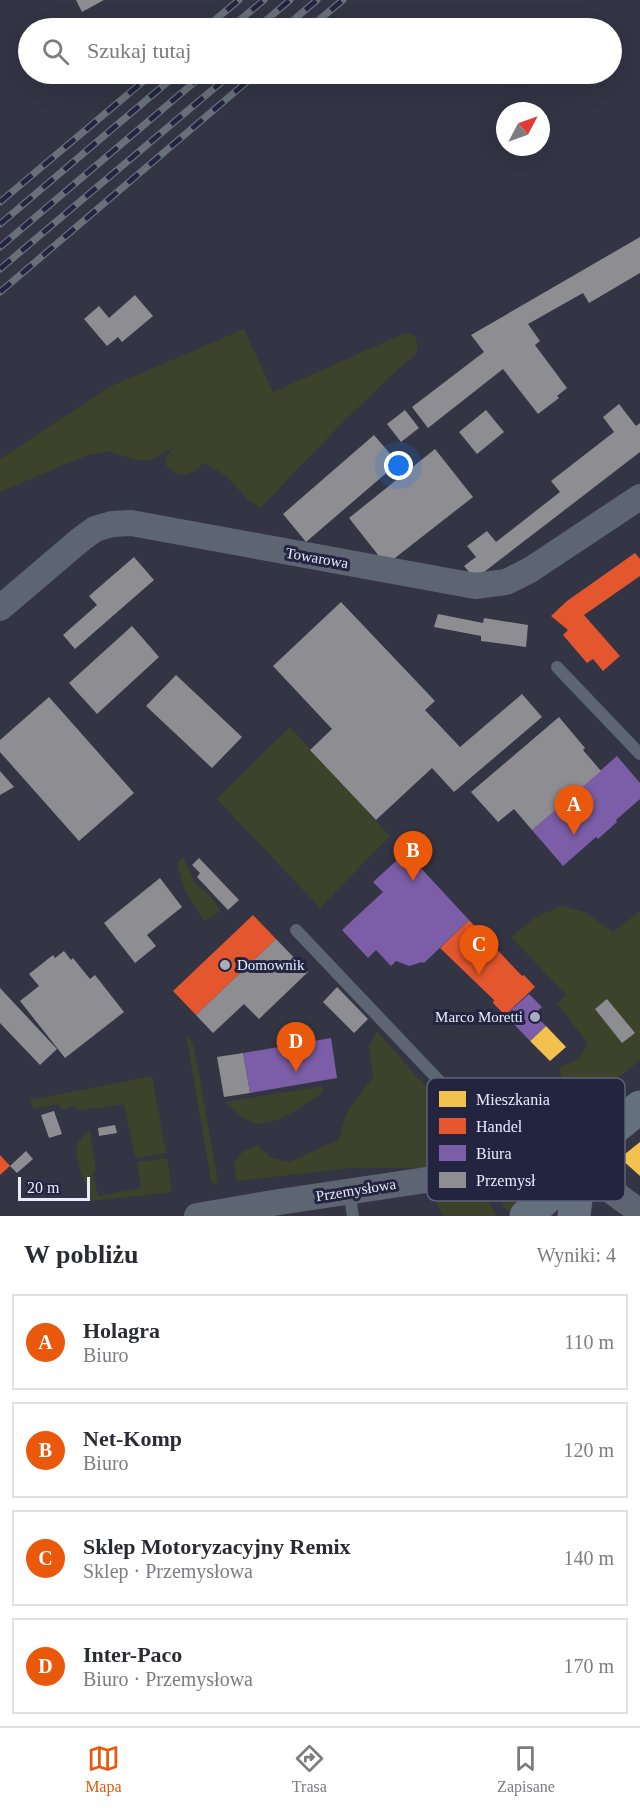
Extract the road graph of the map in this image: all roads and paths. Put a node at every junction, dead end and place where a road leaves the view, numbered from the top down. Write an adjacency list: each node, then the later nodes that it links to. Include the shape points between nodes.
1 (640, 497): 2 (street, Towarowa, via 530,570 506,582 475,586 131,524 112,524 95,529 80,540)
2 (0, 608)
3 (557, 667): 4 (lane)
4 (640, 754)
5 (296, 930): 6 (lane)
6 (436, 1078)
7 (640, 1107): 8 (street)
8 (625, 1119)
9 (427, 1185): 13 (street, Przemysłowa)
10 (543, 1201): 16 (street)
11 (576, 1201): 17 (street)
12 (625, 1201): 14 (street)
13 (351, 1204): 15 (street, Przemysłowa)
14 (640, 1212)
15 (197, 1216)
16 (526, 1216)
17 (574, 1216)

